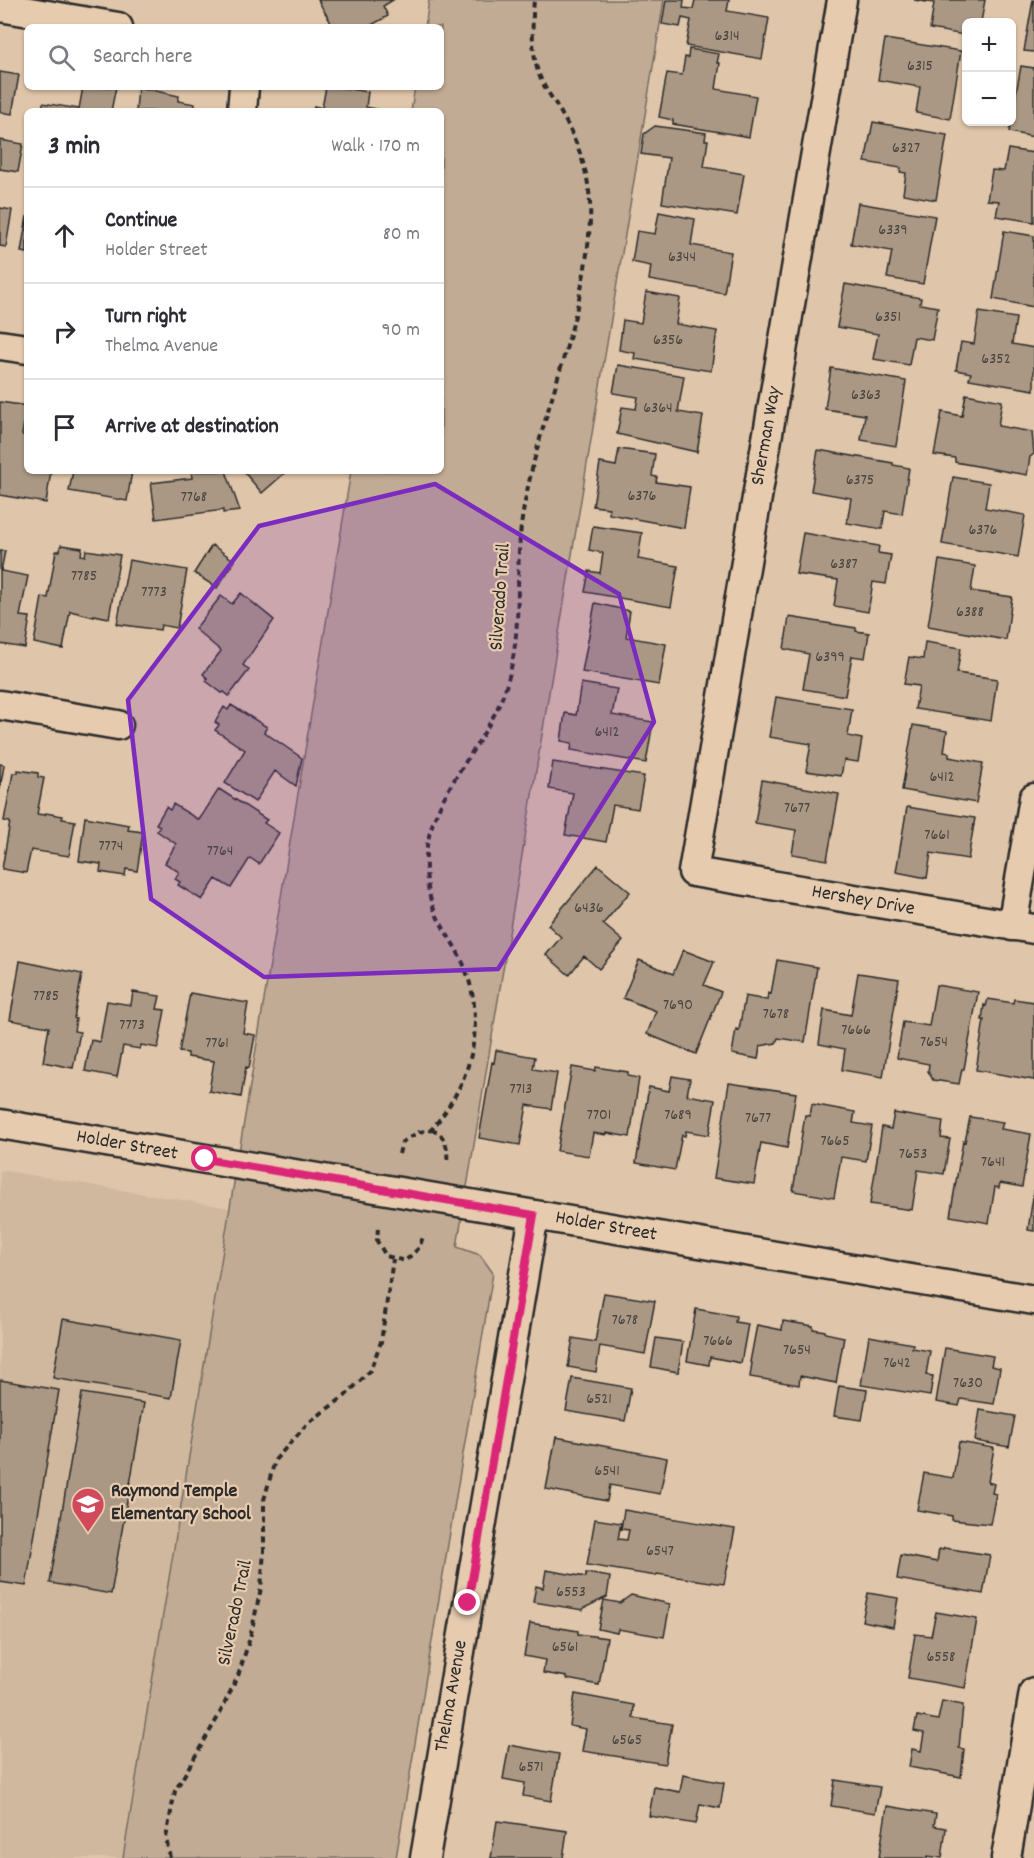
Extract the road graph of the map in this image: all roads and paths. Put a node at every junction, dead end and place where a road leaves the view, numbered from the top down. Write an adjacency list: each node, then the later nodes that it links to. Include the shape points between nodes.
1 (534, 0): 15 (path, Silverado Trail, via 532,29 539,75 564,117 587,170 590,221 569,339 523,508 509,678 497,712 436,812 427,847 427,878 435,912 463,963 474,1015 472,1052 462,1085)
2 (842, 0): 12 (street, Sherman Way)
3 (0, 7): 4 (street)
4 (100, 24)
5 (244, 90): 6 (street)
6 (242, 108)
7 (0, 345): 8 (street)
8 (24, 349)
9 (0, 705): 10 (street)
10 (118, 725)
11 (1034, 798): 13 (street)
12 (693, 872): 13 (street, Hershey Drive)
13 (1023, 927)
14 (0, 1124): 18 (street, Holder Street)
15 (431, 1130): 16 (path, Silverado Trail, via 402,1142); 17 (path, via 444,1139)
16 (399, 1154)
17 (447, 1163)
18 (534, 1215): 22 (street, Holder Street); 25 (street, Thelma Avenue)
19 (378, 1228): 21 (path, via 377,1240 386,1256)
20 (423, 1237): 21 (path, via 419,1248 405,1262)
21 (393, 1259): 24 (path, Silverado Trail, via 381,1342 370,1371 345,1396 308,1423 275,1460 264,1500 261,1588 250,1638 238,1677 175,1791 166,1838)
22 (1034, 1300)
23 (1034, 1692): 26 (street)
24 (170, 1858)
25 (425, 1858)
26 (1006, 1858)

